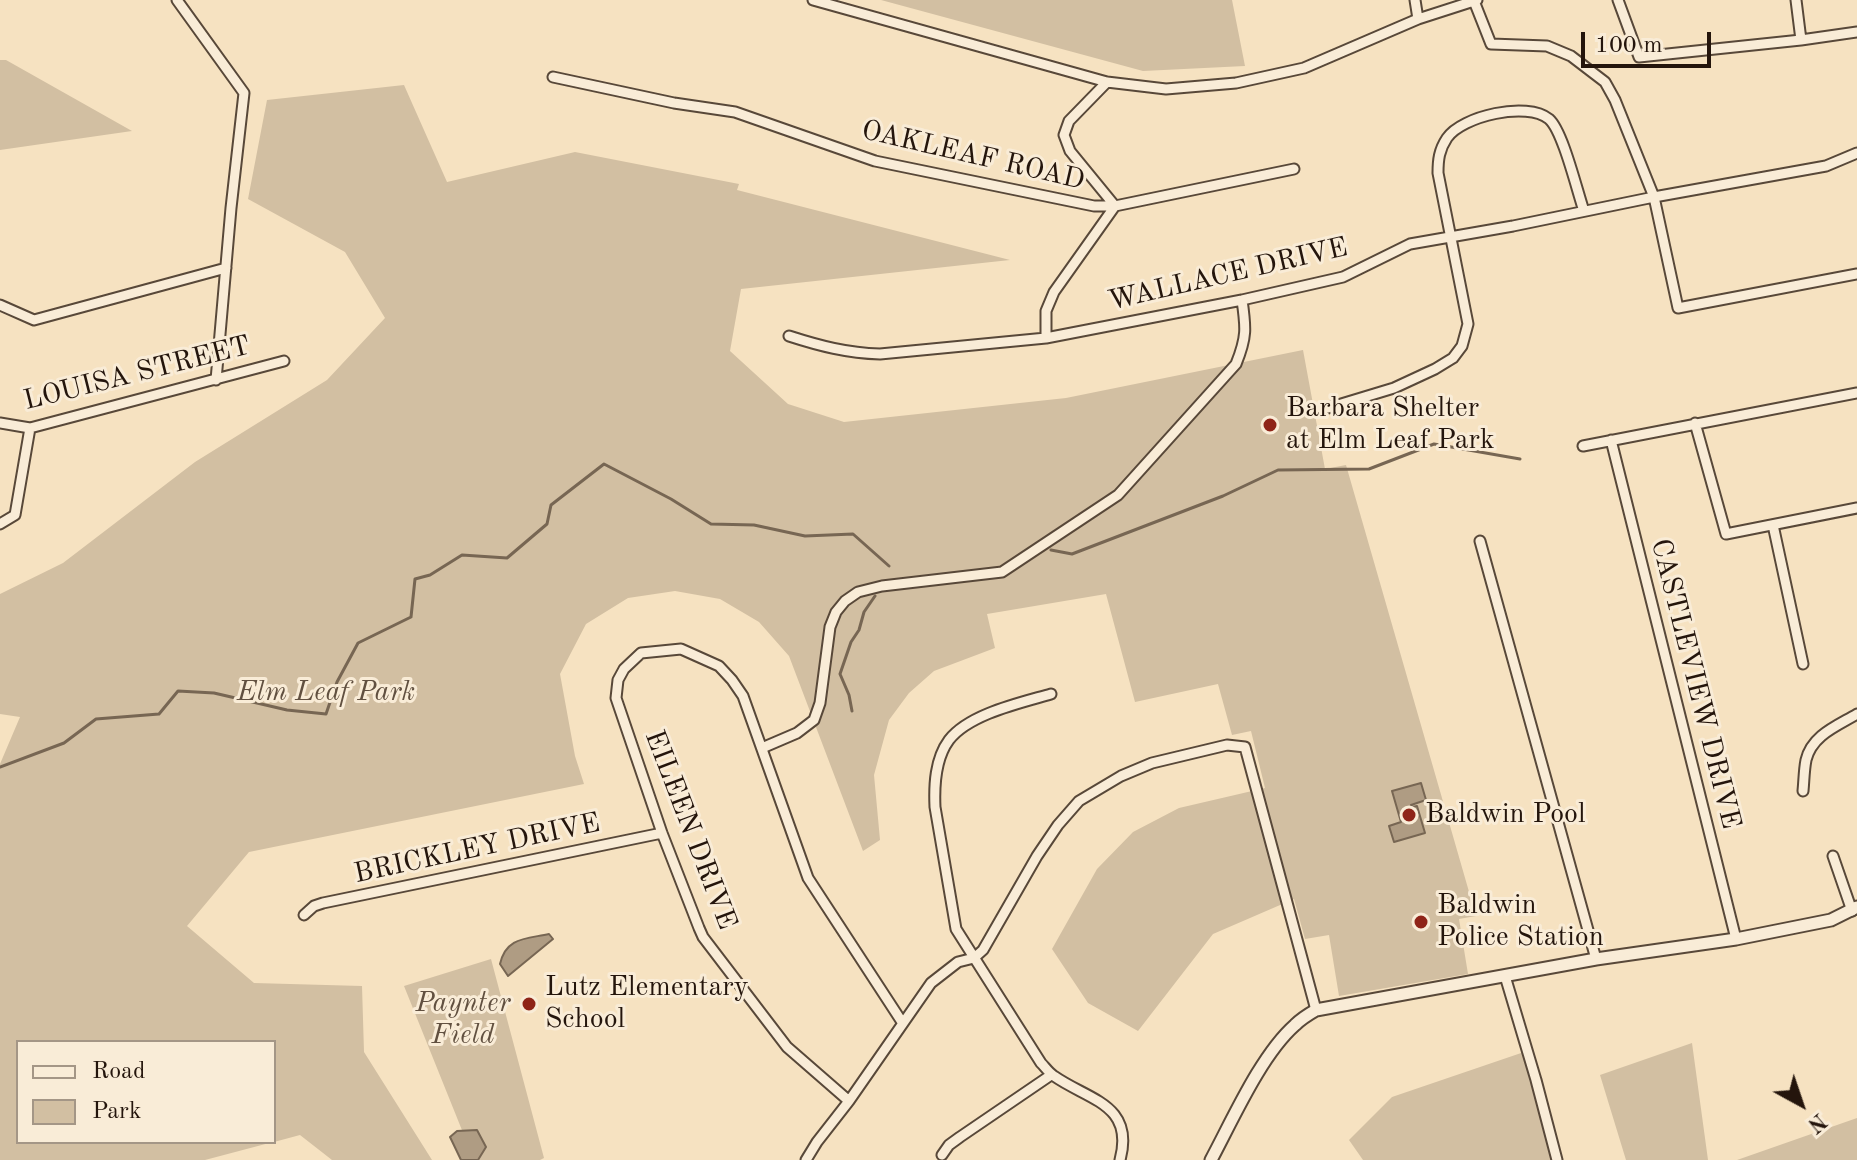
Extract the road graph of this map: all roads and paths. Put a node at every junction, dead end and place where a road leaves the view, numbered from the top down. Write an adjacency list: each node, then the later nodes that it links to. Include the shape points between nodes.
1 (177, 0): 18 (street, via 244,93)
2 (813, 0): 11 (street)
3 (1415, 0): 7 (street)
4 (1476, 0): 7 (street); 14 (street, via 1491,44 1547,46 1571,56 1605,82)
5 (1618, 0): 9 (street, via 1639,57)
6 (1796, 0): 9 (street)
7 (1418, 19): 11 (street, via 1304,68 1236,83 1166,89)
8 (1857, 32): 9 (street)
9 (1801, 40)
10 (553, 77): 15 (street, OAKLEAF ROAD, via 735,112 875,161)
11 (1107, 82): 15 (street, via 1069,121 1064,135 1070,151)
12 (1857, 153): 14 (street, WALLACE DRIVE, via 1826,166)
13 (1294, 169): 15 (street, OAKLEAF ROAD)
14 (1654, 197): 16 (street, WALLACE DRIVE); 19 (street, via 1678,308)
15 (1115, 206): 23 (street, via 1054,292 1046,311)
16 (1584, 211): 17 (street, WALLACE DRIVE); 17 (street, via 1558,133 1549,120 1520,110 1478,118 1448,136 1438,155 1438,173)
17 (1450, 236): 20 (street, WALLACE DRIVE, via 1410,244 1343,277); 27 (street, via 1468,324 1462,346 1453,358 1394,388)
18 (226, 268): 21 (street, via 34,320); 25 (street)
19 (1857, 274)
20 (1242, 300): 23 (street, WALLACE DRIVE); 40 (street, via 1244,344 1236,364 1118,495 1002,572 882,586 845,601 830,627 814,720)
21 (0, 305)
22 (789, 336): 23 (street, WALLACE DRIVE, via 823,347 880,354)
23 (1046, 338)
24 (284, 361): 25 (street, LOUISA STREET)
25 (216, 380): 30 (street, LOUISA STREET)
26 (1857, 393): 29 (street)
27 (1328, 408)
28 (0, 423): 30 (street, LOUISA STREET)
29 (1695, 423): 31 (street); 35 (street, via 1726,534)
30 (30, 428): 34 (street, via 15,515)
31 (1611, 440): 32 (street); 46 (street, CASTLEVIEW DRIVE)
32 (1583, 446)
33 (1857, 508): 35 (street)
34 (0, 524)
35 (1773, 525): 37 (street)
36 (1480, 541): 48 (street)
37 (1803, 664)
38 (1051, 694): 47 (street, via 965,727 949,741 938,765 935,807 956,929)
39 (1857, 714): 41 (street, via 1822,734 1811,747)
40 (762, 748): 42 (street, EILEEN DRIVE, via 743,696 719,666 681,649 641,653 624,669 616,698); 51 (street, via 808,878)
41 (1803, 791)
42 (662, 833): 45 (street, BRICKLEY DRIVE, via 323,903); 53 (street, EILEEN DRIVE, via 703,937 787,1047)
43 (1833, 856): 44 (street)
44 (1854, 909): 46 (street, via 1831,920)
45 (304, 915)
46 (1736, 939): 48 (street)
47 (974, 958): 50 (street, via 1037,856 1079,801 1152,763 1227,745 1245,747); 51 (street, via 958,962 931,983); 52 (street)
48 (1596, 959): 49 (street)
49 (1505, 976): 50 (street); 58 (street)
50 (1316, 1010): 57 (street, via 1275,1047)
51 (902, 1022): 53 (street)
52 (1051, 1075): 54 (street); 56 (street, via 1114,1114 1123,1139)
53 (849, 1101): 55 (street)
54 (942, 1155)
55 (806, 1160)
56 (1120, 1160)
57 (1211, 1160)
58 (1557, 1160)

